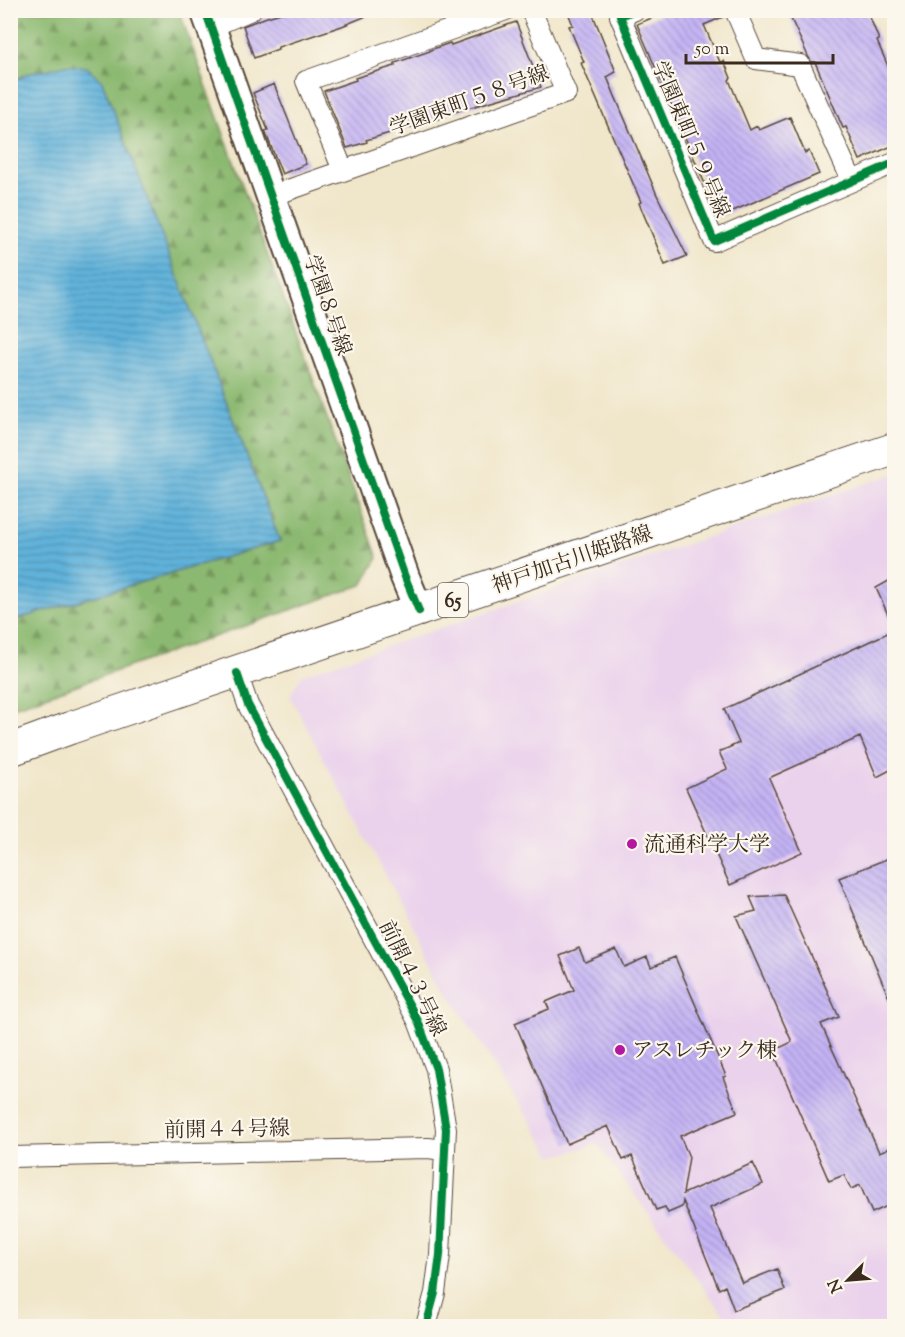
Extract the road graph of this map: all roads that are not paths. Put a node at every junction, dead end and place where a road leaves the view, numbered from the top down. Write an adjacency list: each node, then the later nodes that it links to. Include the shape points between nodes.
1 (251, 10): 6 (street)
2 (506, 10): 8 (street, via 306,81)
3 (531, 10): 8 (street, 学園東町５８号線, via 566,93)
4 (635, 10): 9 (street, 学園東町５９号線, via 620,16 714,241)
5 (735, 10): 9 (street, via 756,59 800,65)
6 (208, 19): 10 (street, 学園８号線)
7 (894, 163): 9 (street, 学園東町５９号線)
8 (343, 171): 10 (street, 学園東町５８号線)
9 (852, 181)
10 (271, 195): 12 (street, 学園８号線)
11 (894, 449): 12 (main road, 神戸加古川姫路線 / 65)
12 (419, 611): 13 (main road, 神戸加古川姫路線 / 65)
13 (237, 673): 14 (main road, 神戸加古川姫路線 / 65); 15 (street, 前開４３号線, via 248,705 418,1021 436,1069 446,1129)
14 (10, 750)
15 (444, 1150): 16 (street, 前開４４号線); 17 (street, 前開４３号線, via 440,1255)
16 (10, 1157)
17 (426, 1326)

